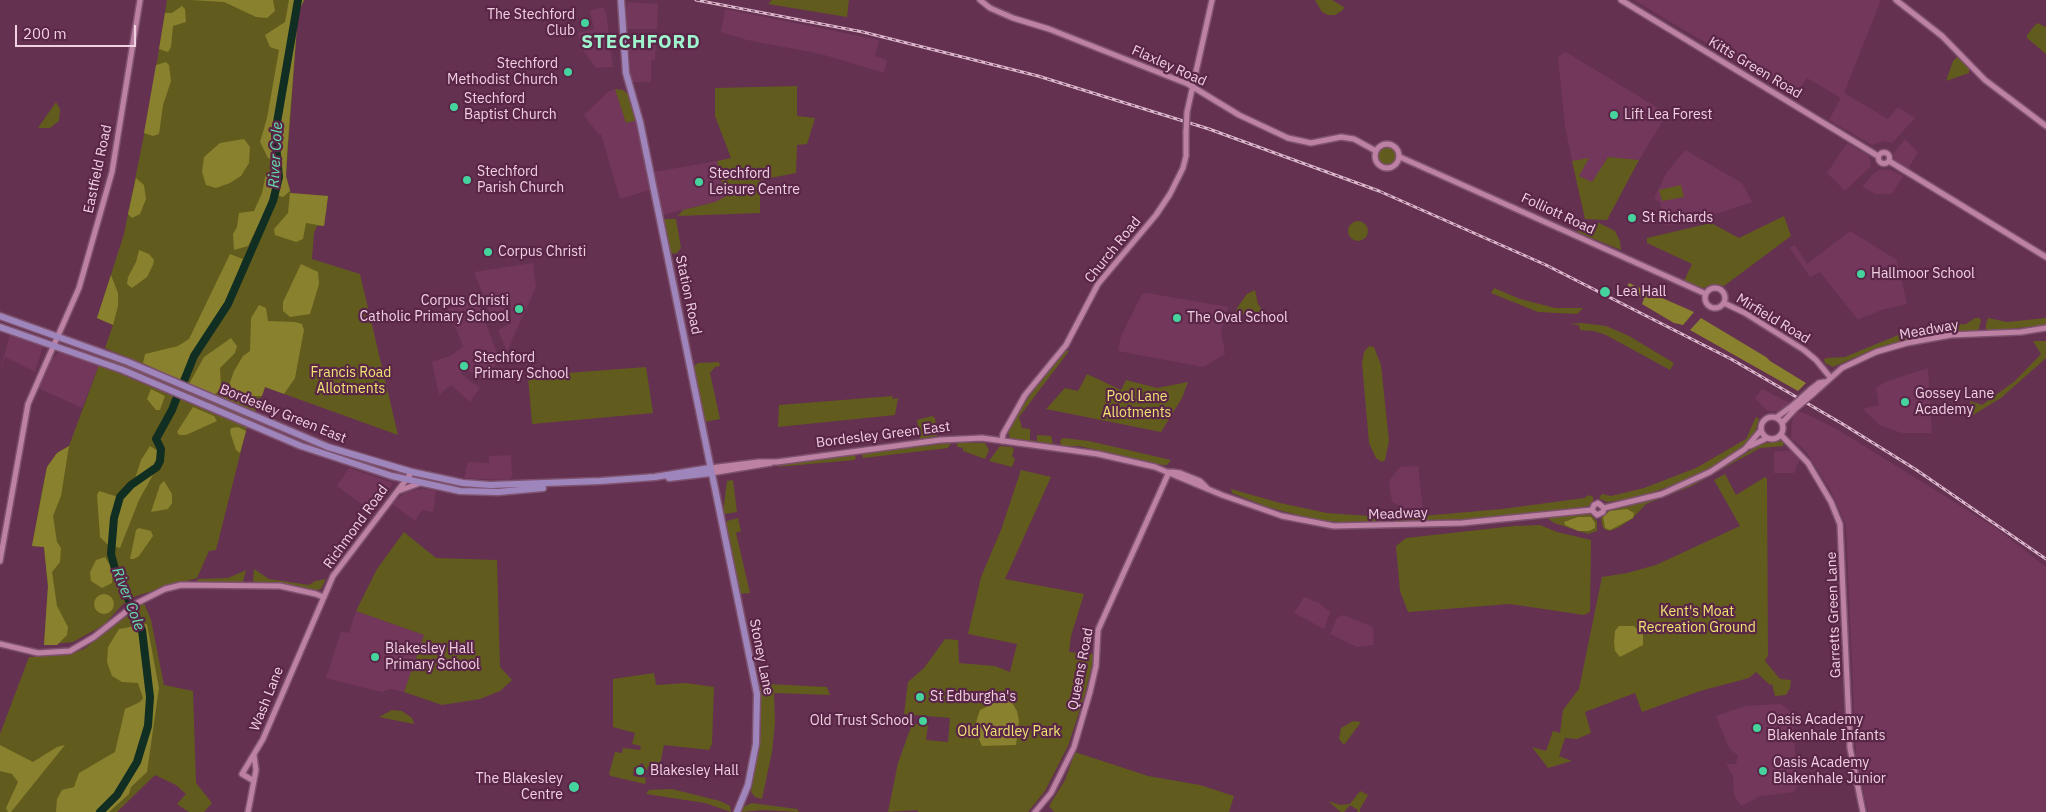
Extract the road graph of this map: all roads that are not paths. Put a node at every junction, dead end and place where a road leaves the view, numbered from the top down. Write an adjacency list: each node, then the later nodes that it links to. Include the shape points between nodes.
1 (140, 0): 17 (street, Eastfield Road, via 112,172 79,288)
2 (620, 0): 29 (main road, Station Road, via 626,73 640,122)
3 (980, 0): 7 (street, Flaxley Road, via 997,12 1058,32)
4 (1212, 0): 7 (street, Church Road)
5 (1621, 0): 11 (street, Kitts Green Road, via 1878,156 1885,153 1889,161)
6 (1896, 0): 8 (street, via 1942,36 1985,80)
7 (1192, 86): 9 (street, Flaxley Road, via 1240,115 1299,142 1340,137 1354,139); 27 (street, Church Road, bridge, via 1187,112 1186,156 1170,194 1098,284 1066,345 1025,395)
8 (2046, 126)
9 (1376, 151): 10 (street, via 1382,145 1390,144 1398,149); 10 (street, via 1376,161 1384,168 1396,165)
10 (1400, 157): 12 (street, Folliott Road)
11 (2046, 257)
12 (1706, 294): 13 (street, via 1705,301 1711,307); 13 (street, via 1710,289 1720,289)
13 (1724, 303): 19 (street, Mirfield Road, via 1804,350)
14 (0, 316): 17 (main road, Bordesley Green East)
15 (0, 327): 18 (main road, Bordesley Green East)
16 (2046, 328): 19 (street, Meadway, via 1951,335 1907,343 1856,361)
17 (56, 336): 18 (street, Eastfield Road); 30 (main road, Bordesley Green East, via 128,362 328,447)
18 (53, 345): 32 (main road, Bordesley Green East, via 128,372 292,443); 38 (street, Eastfield Road, via 32,390 25,414)
19 (1830, 377): 20 (street, Meadway, bridge, via 1819,383)
20 (1794, 408): 21 (street, Meadway); 22 (street, Meadway)
21 (1776, 417): 22 (street); 23 (street, via 1765,420)
22 (1783, 422): 24 (street)
23 (1761, 430): 25 (street); 28 (street, Meadway)
24 (1781, 435): 25 (street); 47 (street, Garretts Green Lane, via 1808,463 1840,524 1850,748)
25 (1767, 438): 28 (street, Meadway)
26 (992, 440): 27 (street, Meadway); 29 (street, Bordesley Green East, via 940,440)
27 (1002, 441): 31 (street, Meadway, via 1098,454)
28 (1745, 448): 31 (street, Meadway, via 1710,472 1677,488 1640,500 1604,508 1598,503 1592,510 1462,524 1349,527 1317,524 1282,516)
29 (710, 471): 33 (main road, Bordesley Green East); 33 (main road, Bordesley Green East, via 676,478); 39 (main road, Station Road)
30 (412, 472): 34 (street, Richmond Road); 36 (main road, Bordesley Green East, via 463,483)
31 (1169, 472): 46 (street, Queens Road, via 1098,630 1090,692 1074,747 1051,793)
32 (392, 476): 34 (main road, Bordesley Green East); 37 (street, via 397,482)
33 (655, 477): 36 (main road, Bordesley Green East)
34 (405, 479): 35 (main road, Bordesley Green East); 37 (street, Richmond Road)
35 (421, 483): 36 (main road, Bordesley Green East, via 460,491 498,492); 37 (street)
36 (569, 484)
37 (395, 492): 40 (street, Richmond Road, via 333,576)
38 (0, 562)
39 (735, 596): 45 (main road, Stoney Lane, via 758,708 753,760)
40 (323, 597): 41 (street, via 280,586 196,584 165,589 137,603 94,637 70,650 38,653); 42 (street, Wash Lane)
41 (0, 644)
42 (254, 754): 43 (street, Wash Lane); 43 (street, via 242,774)
43 (254, 781): 44 (street, Wash Lane)
44 (248, 812)
45 (738, 812)
46 (1035, 812)
47 (1863, 812)

